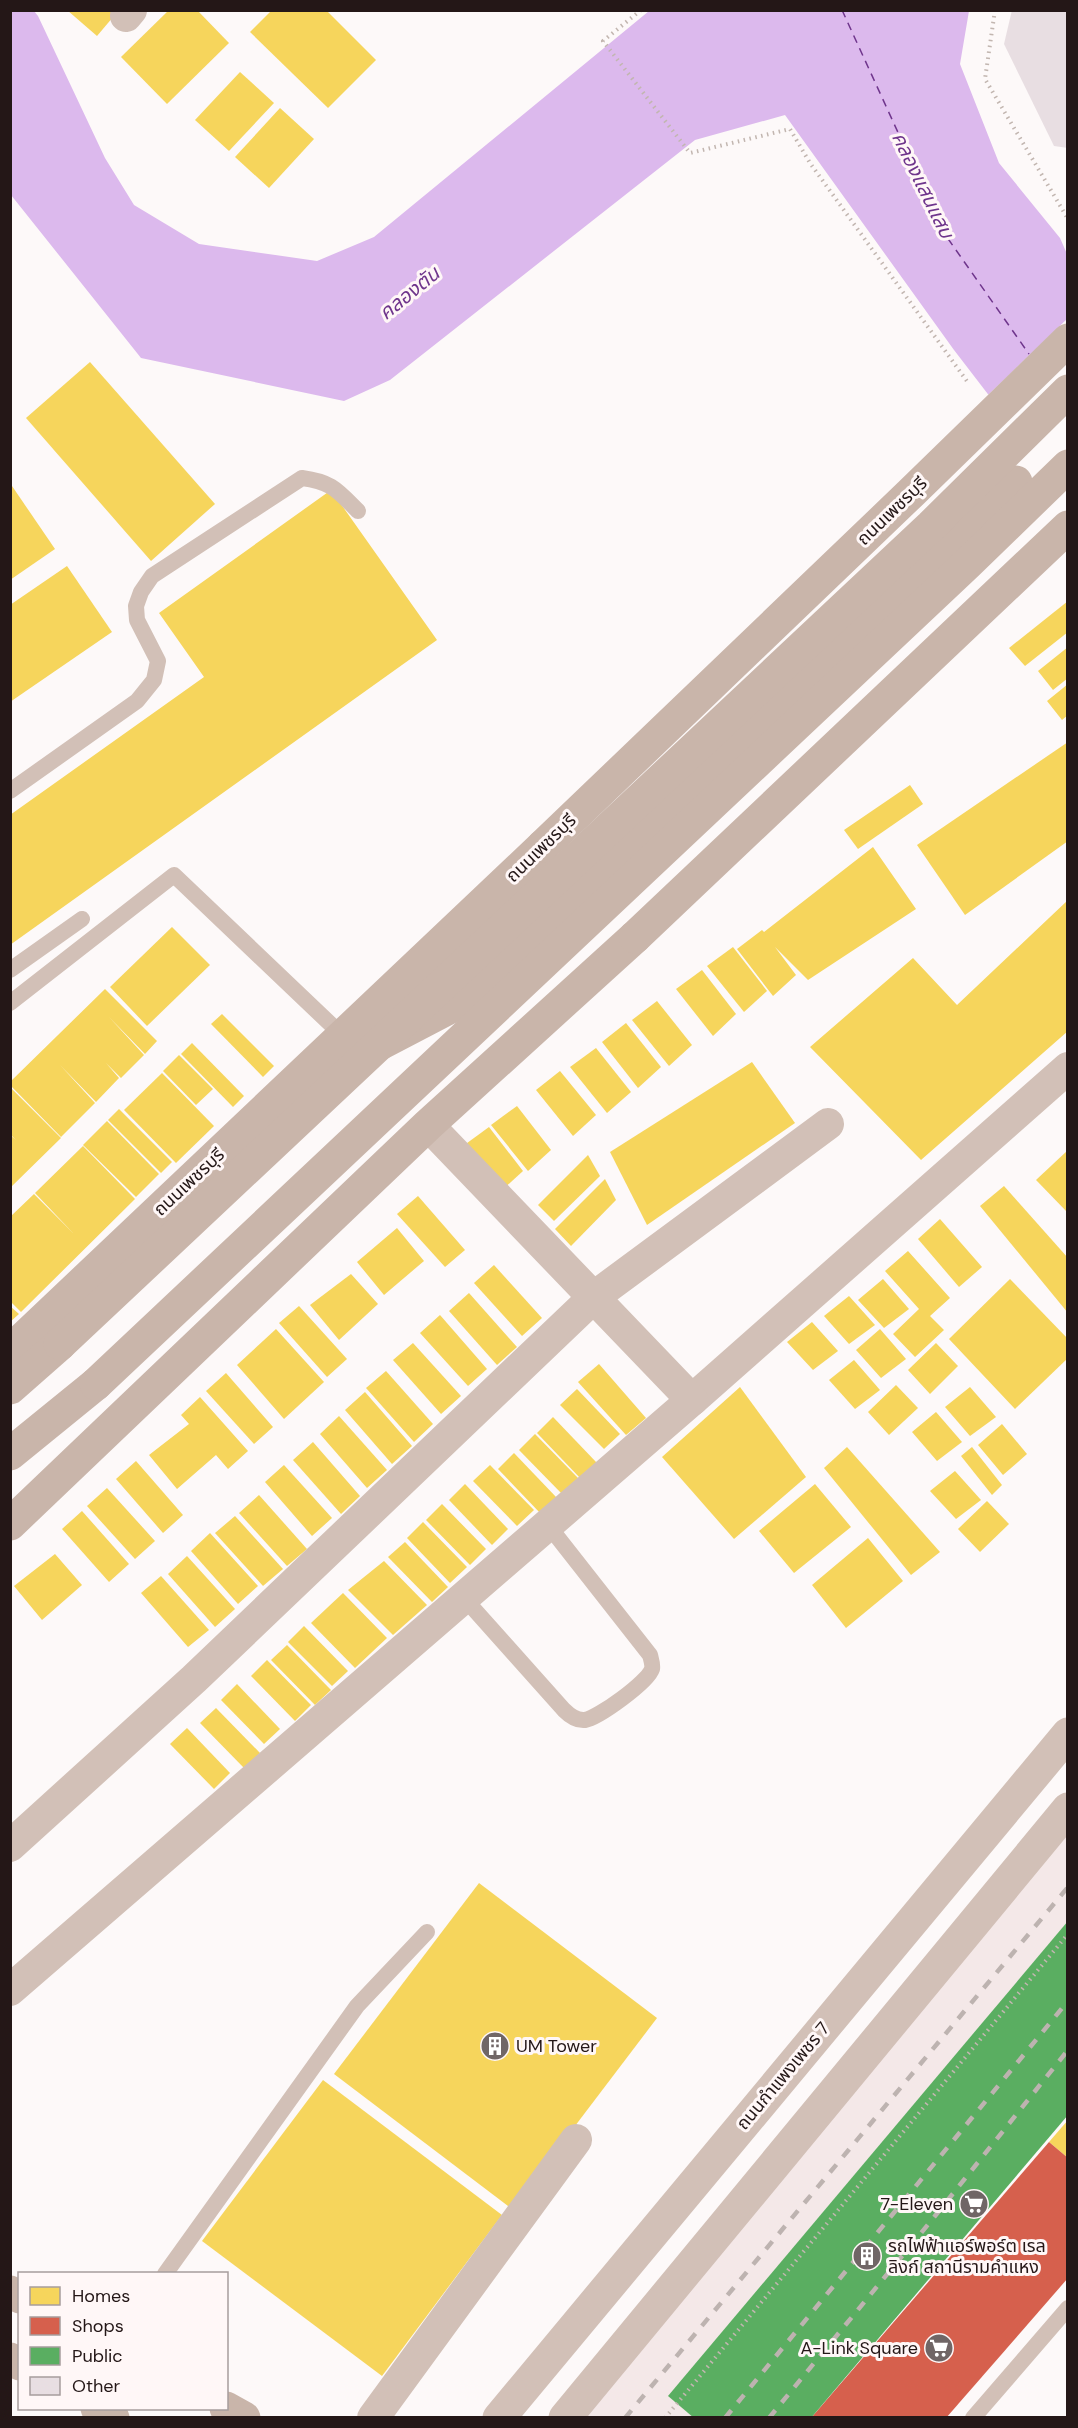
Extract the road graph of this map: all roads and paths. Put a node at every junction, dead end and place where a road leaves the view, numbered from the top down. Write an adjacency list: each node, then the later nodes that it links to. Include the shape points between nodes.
1 (641, 10): 5 (path, via 603,41 690,153 790,129 810,163)
2 (994, 10): 3 (path, via 985,79)
3 (1068, 219)
4 (1068, 340): 16 (main road, ถนนเพชรบุรี, bridge)
5 (961, 372)
6 (1068, 391): 23 (main road, ถนนเพชรบุรี, bridge, via 931,526)
7 (1068, 466): 25 (main road, bridge, via 96,1384)
8 (1016, 482): 14 (main road)
9 (358, 511): 11 (lane, via 335,487 302,478 152,576 136,606 137,620 158,661 154,680 137,701)
10 (1068, 527): 20 (main road, bridge, via 635,937)
11 (10, 791)
12 (82, 919): 13 (lane)
13 (10, 970)
14 (464, 1000): 18 (main road); 20 (main road)
15 (10, 1003): 16 (lane, via 174,875)
16 (343, 1036): 18 (main road, ถนนเพชรบุรี)
17 (1068, 1068): 24 (street)
18 (280, 1096): 22 (main road, ถนนเพชรบุรี)
19 (828, 1124): 21 (street)
20 (428, 1125): 21 (street); 26 (main road)
21 (594, 1297): 24 (street); 31 (street, via 194,1679)
22 (10, 1351)
23 (10, 1388)
24 (692, 1400): 27 (street)
25 (10, 1454)
26 (12, 1524)
27 (548, 1525): 28 (street); 28 (lane, via 650,1655 652,1668 647,1677 619,1702 585,1720 573,1718)
28 (464, 1598): 34 (street)
29 (1068, 1734): 43 (street, ถนนกำแพงเพชร 7)
30 (1068, 1809): 44 (street)
31 (10, 1846)
32 (427, 1932): 36 (lane, via 357,2007)
33 (1068, 1934): 45 (path)
34 (10, 1990)
35 (576, 2140): 42 (street)
36 (166, 2272)
37 (1068, 2308): 46 (lane)
38 (228, 2409): 41 (main road)
39 (99, 2410): 40 (main road)
40 (113, 2418)
41 (244, 2418)
42 (372, 2418)
43 (498, 2418)
44 (566, 2418)
45 (665, 2418)
46 (973, 2418)

